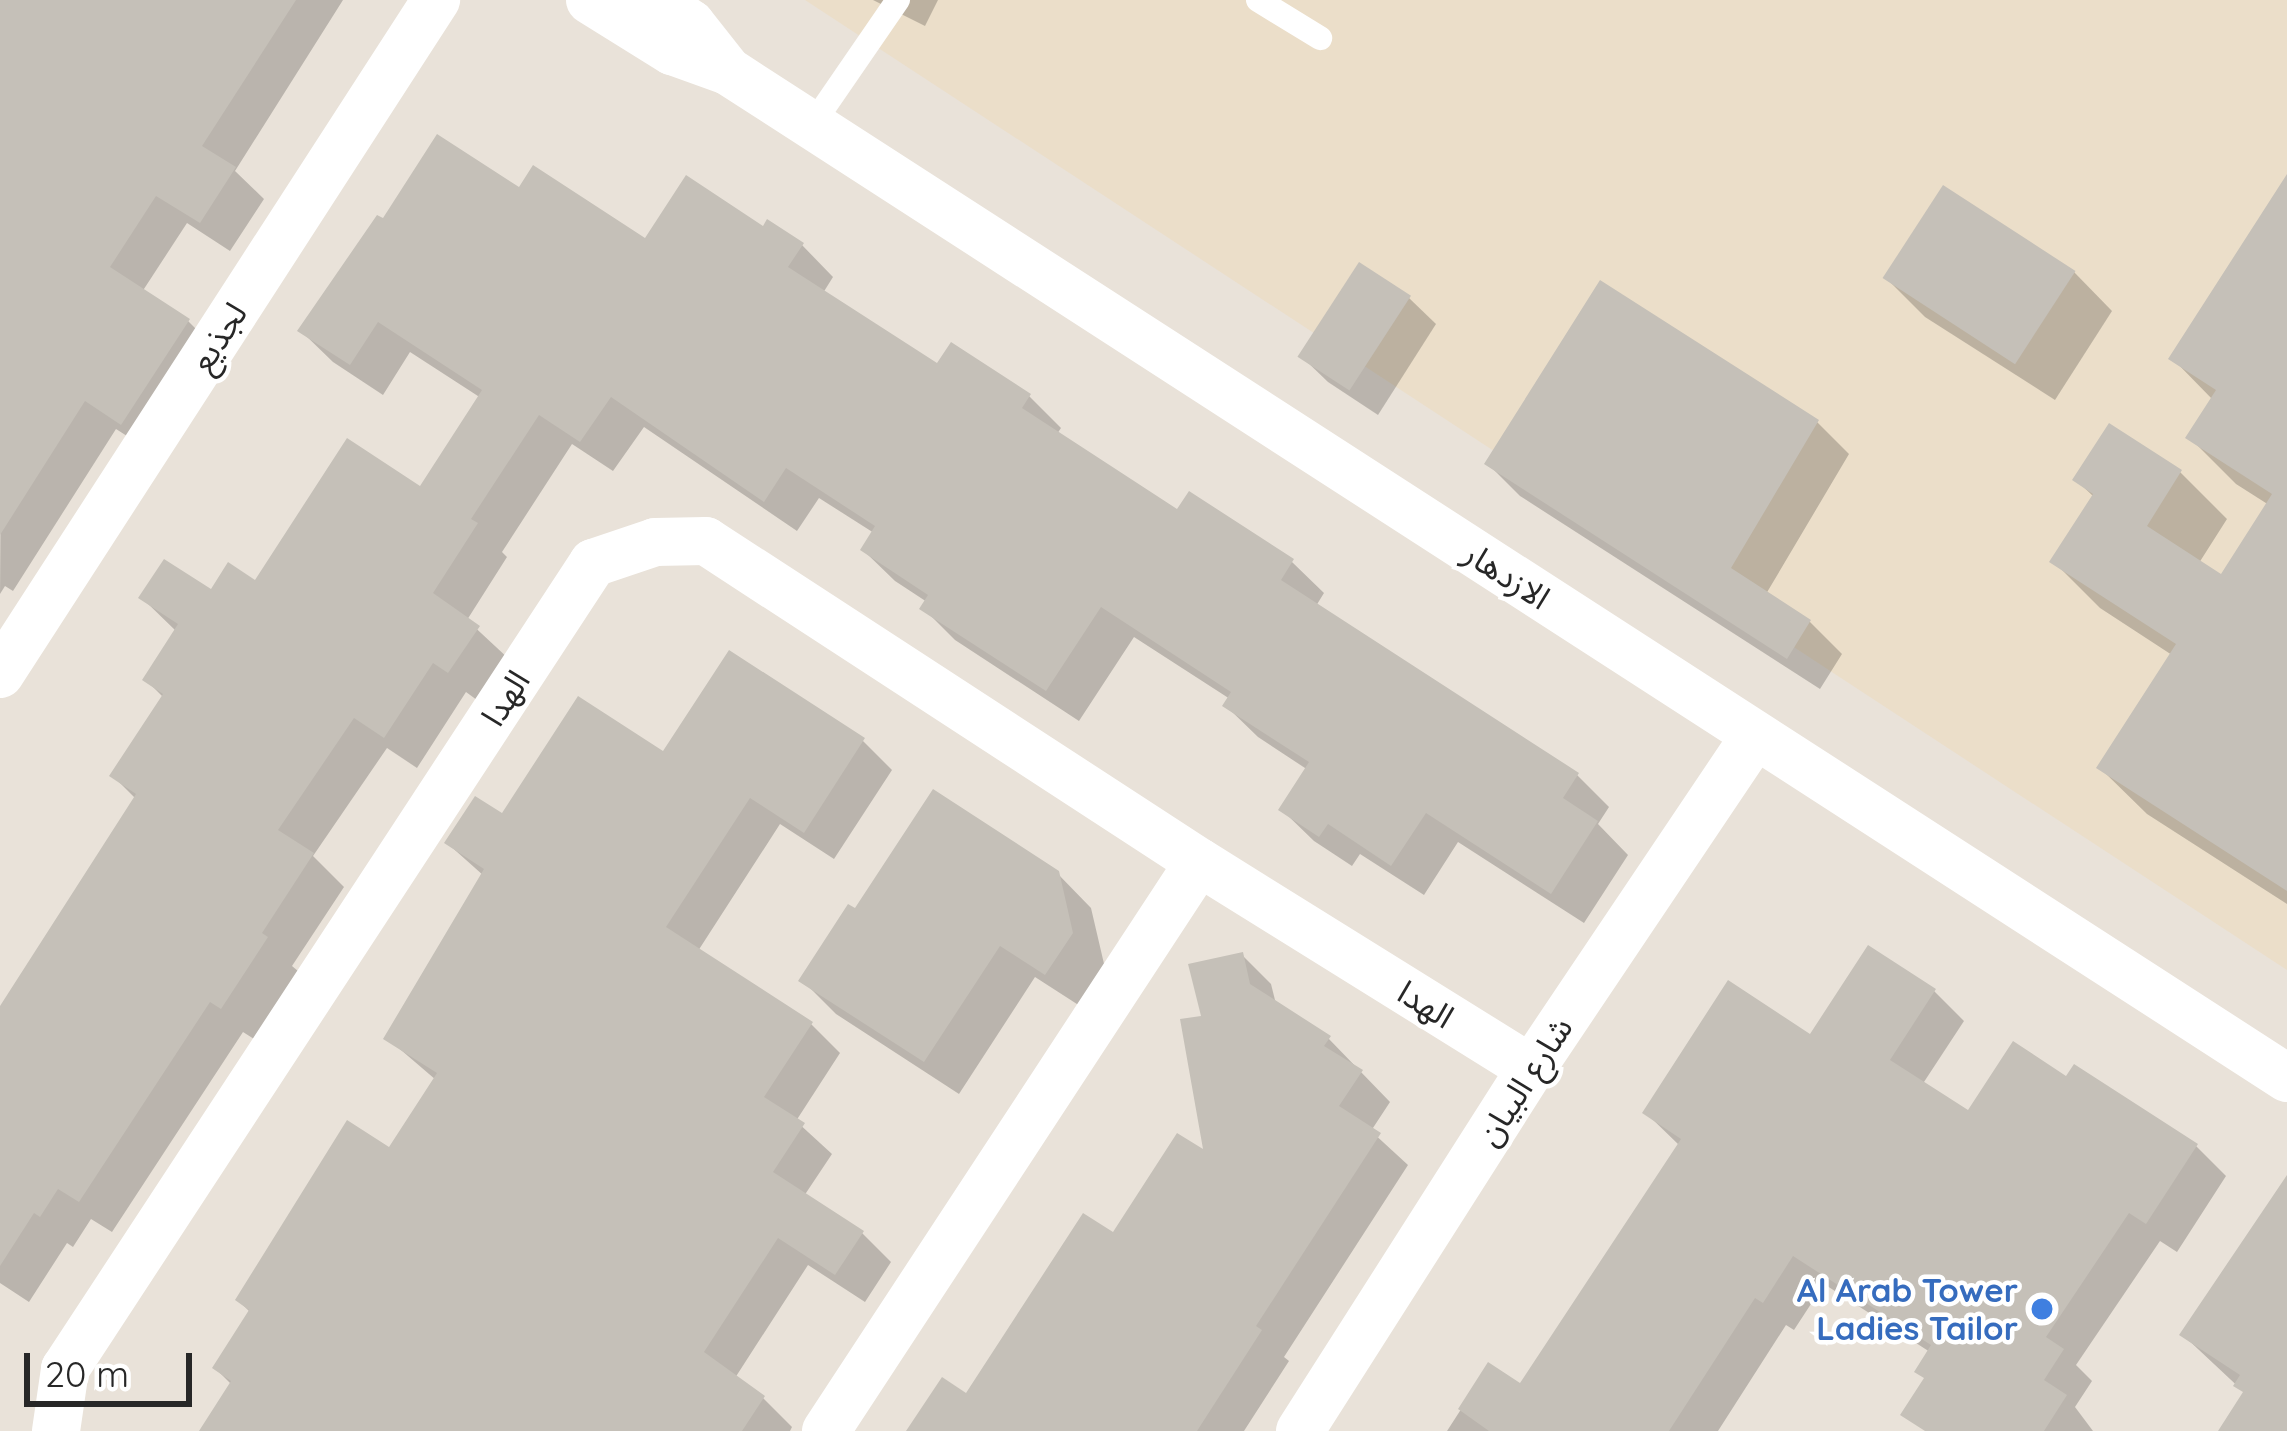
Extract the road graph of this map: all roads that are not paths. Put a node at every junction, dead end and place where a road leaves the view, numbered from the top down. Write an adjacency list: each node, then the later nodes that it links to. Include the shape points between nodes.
1 (436, 0): 9 (street, لجذيع)
2 (590, 0): 7 (street, الازدهار, via 672,51)
3 (656, 0): 7 (street, الازدهار, via 691,24)
4 (898, 0): 8 (lane)
5 (1258, 0): 6 (lane)
6 (1320, 38)
7 (728, 71): 8 (street, الازدهار)
8 (812, 125): 10 (street, الازدهار)
9 (0, 674)
10 (1755, 736): 12 (street, شارع البيان); 13 (street, الازدهار)
11 (1199, 862): 12 (street, الهدا); 14 (street, الهدا, via 706,541 655,542 593,563 65,1369); 15 (street)
12 (1531, 1069): 16 (street, شارع البيان)
13 (2287, 1078)
14 (56, 1431)
15 (826, 1431)
16 (1300, 1431)

